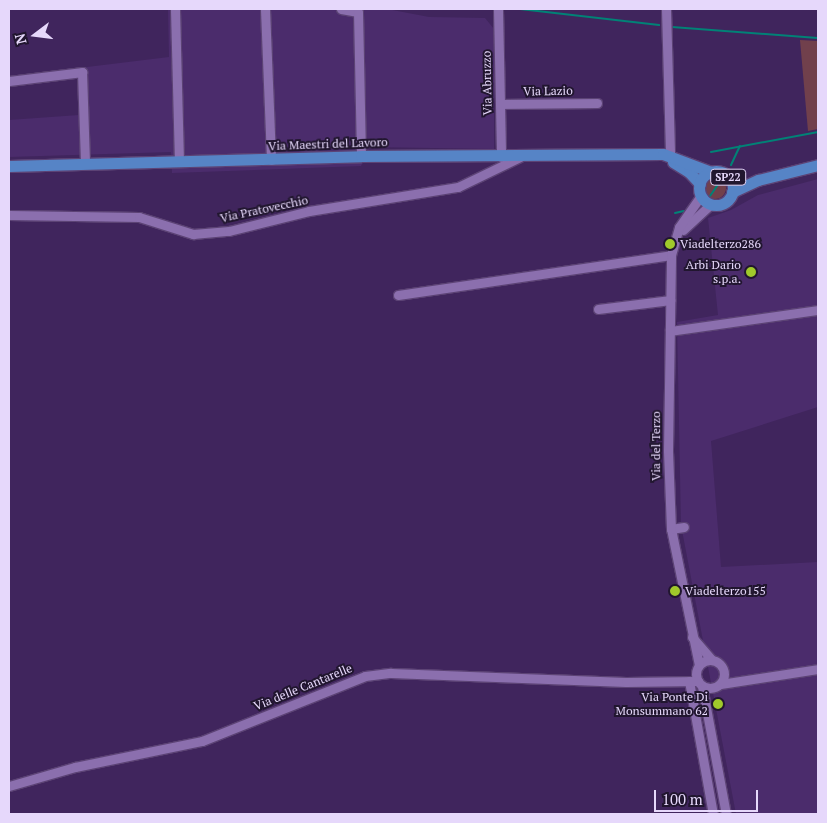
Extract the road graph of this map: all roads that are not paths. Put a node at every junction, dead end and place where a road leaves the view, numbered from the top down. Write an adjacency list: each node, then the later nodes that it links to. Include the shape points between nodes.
1 (174, 9): 15 (street)
2 (265, 9): 14 (street)
3 (340, 9): 11 (street, via 358,12)
4 (498, 9): 8 (street, Via Abruzzo)
5 (666, 9): 10 (street)
6 (9, 81): 16 (street, via 82,72)
7 (596, 103): 8 (street, Via Lazio)
8 (500, 104): 12 (street, Via Abruzzo)
9 (647, 154): 10 (main road); 13 (main road, Via Maestri del Lavoro); 22 (main road, via 676,163)
10 (670, 155): 19 (main road)
11 (361, 156): 12 (main road, Via Maestri del Lavoro); 14 (main road, Via Maestri del Lavoro)
12 (501, 157): 13 (main road, Via Maestri del Lavoro)
13 (520, 157): 26 (street, Via Pratovecchio, via 458,187 309,211 229,230 193,234 140,217)
14 (271, 160): 15 (main road, Via Maestri del Lavoro)
15 (178, 161): 16 (main road, Via Maestri del Lavoro)
16 (85, 164): 17 (main road, Via Maestri del Lavoro)
17 (9, 166)
18 (818, 166): 21 (main road, SP22)
19 (711, 172): 20 (main road, SP22, via 722,172); 22 (main road, SP22)
20 (730, 180): 21 (main road, SP22); 23 (main road, SP22)
21 (758, 180): 23 (main road, SP22)
22 (700, 184): 24 (main road, SP22)
23 (732, 192): 25 (main road, SP22, via 722,204)
24 (701, 196): 25 (main road, SP22); 27 (street, via 679,228)
25 (711, 204): 27 (street, via 684,229)
26 (9, 215)
27 (674, 244): 28 (street, Via del Terzo)
28 (672, 255): 29 (street); 30 (street, Via del Terzo)
29 (398, 295)
30 (670, 300): 31 (street); 33 (street, Via del Terzo)
31 (598, 309)
32 (818, 310): 33 (street)
33 (670, 332): 35 (street, Via del Terzo)
34 (684, 527): 35 (street)
35 (671, 529): 36 (street, Via del Terzo)
36 (690, 634): 37 (street); 38 (street, Via del Terzo)
37 (711, 659): 38 (street, Via delle Cantarelle); 39 (street)
38 (698, 668): 42 (street, Via delle Cantarelle); 43 (street, Via del Terzo)
39 (724, 668): 41 (street); 44 (street)
40 (818, 669): 41 (street)
41 (746, 679): 44 (street)
42 (675, 680): 43 (street, Via delle Cantarelle); 47 (street, Via delle Cantarelle, via 635,682 391,673 365,676 202,741 84,765)
43 (696, 683): 44 (street, Via delle Cantarelle); 45 (street); 46 (street)
44 (717, 686): 45 (street)
45 (707, 717): 46 (street); 49 (street)
46 (697, 721): 48 (street)
47 (9, 786)
48 (713, 814)
49 (726, 814)

